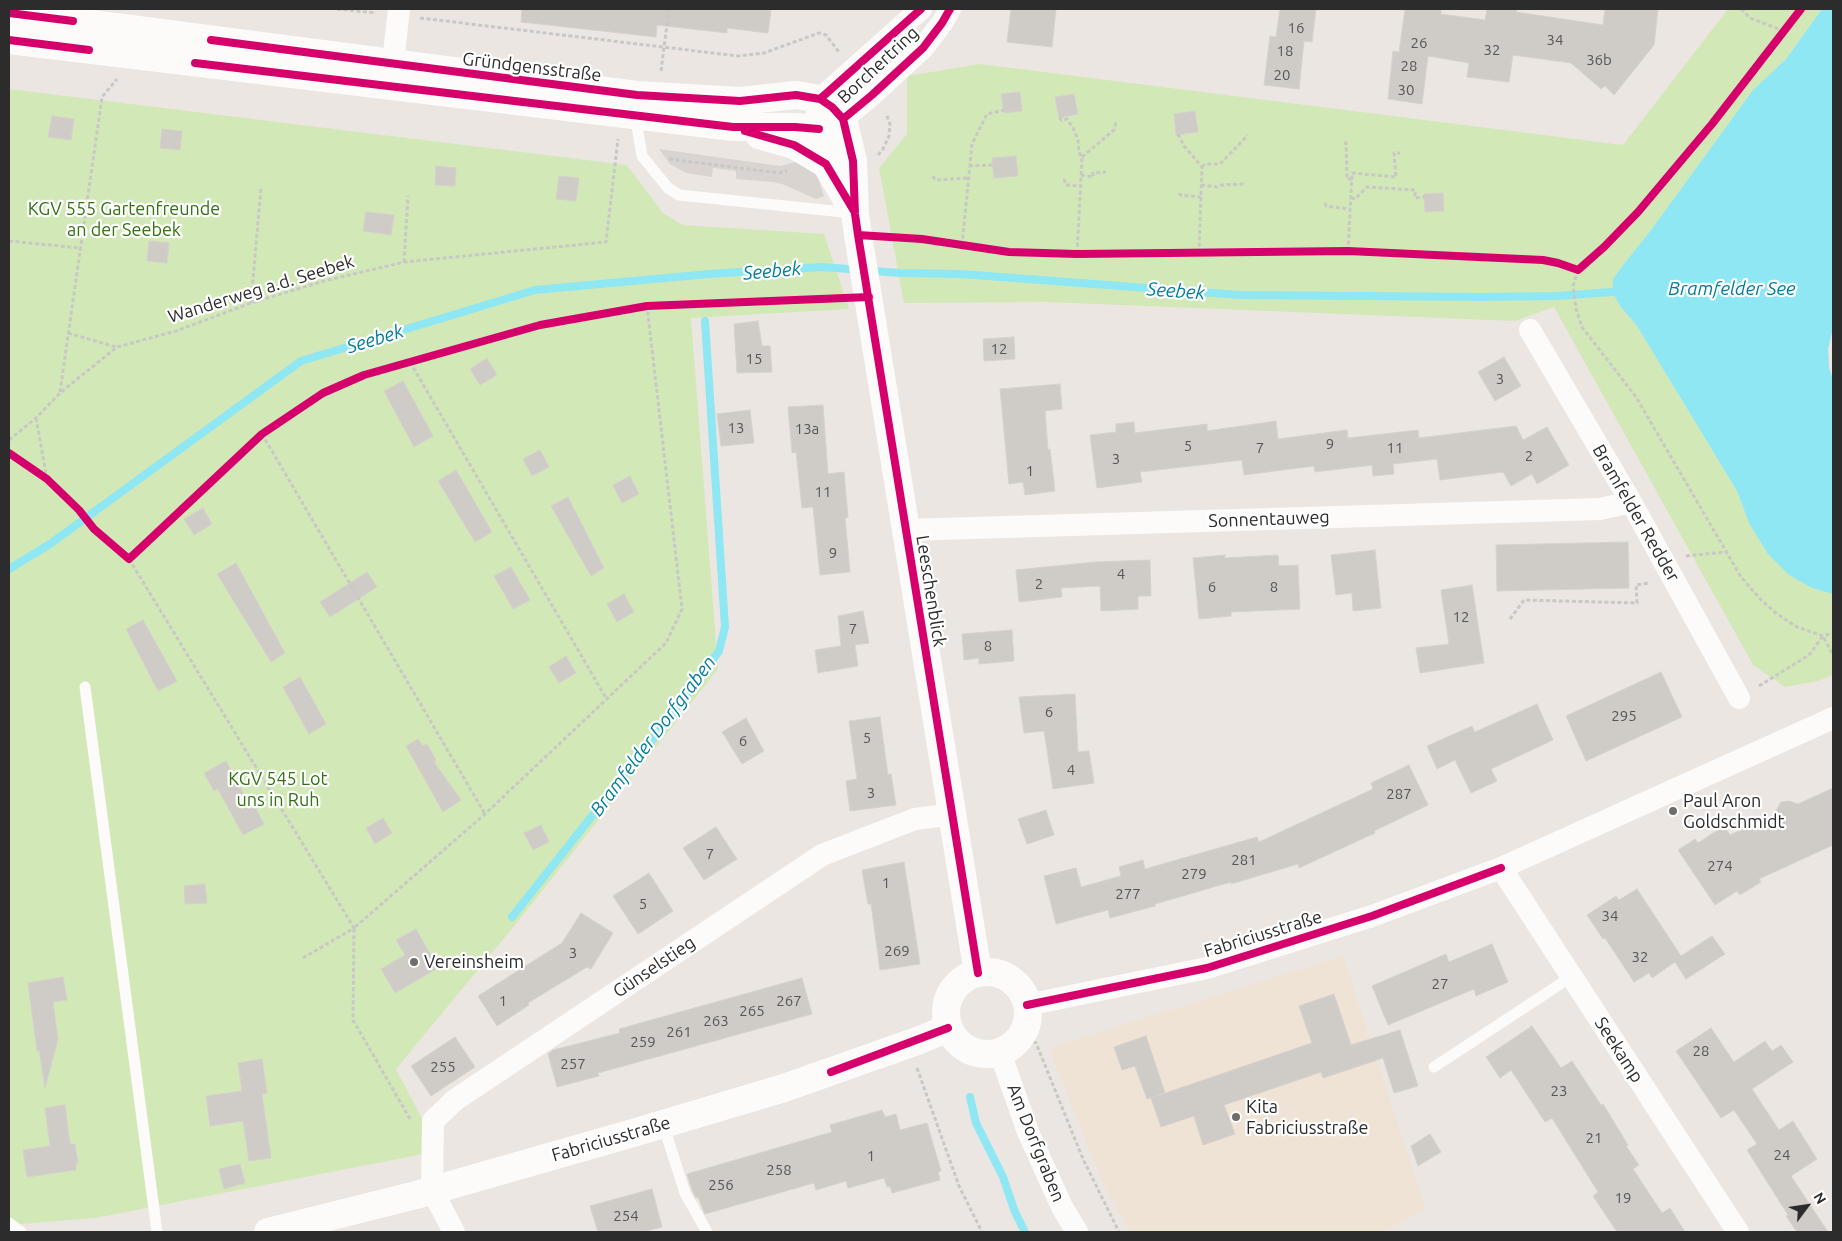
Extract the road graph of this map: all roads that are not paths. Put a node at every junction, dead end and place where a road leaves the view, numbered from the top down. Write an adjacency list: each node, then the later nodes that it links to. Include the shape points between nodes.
1 (399, 9): 6 (street)
2 (921, 9): 7 (street, Borchertring)
3 (950, 9): 9 (street, Borchertring, via 923,48 872,95)
4 (9, 13): 6 (street, Gründgensstraße)
5 (9, 40): 6 (street, Gründgensstraße, via 137,56)
6 (391, 75): 8 (street, Gründgensstraße)
7 (820, 99): 8 (street, Gründgensstraße, via 796,95); 9 (street)
8 (637, 105): 10 (street, Gründgensstraße); 12 (lane, via 642,156 668,188 679,195)
9 (831, 124): 10 (street, Gründgensstraße); 11 (street); 12 (street, Leeschenblick, via 853,161)
10 (733, 128): 11 (street, Gründgensstraße, via 794,146)
11 (826, 164): 12 (street, Leeschenblick)
12 (858, 233): 15 (street, Leeschenblick)
13 (1530, 330): 14 (street, Bramfelder Redder)
14 (1631, 502): 15 (street, Sonnentauweg, via 1600,509); 17 (street, Bramfelder Redder)
15 (906, 530): 19 (street, Leeschenblick)
16 (85, 687): 31 (lane)
17 (1739, 698)
18 (1833, 718): 20 (street, Fabriciusstraße)
19 (953, 814): 21 (street, Leeschenblick); 28 (street, Günselstieg, via 915,819 822,855 455,1100 433,1121)
20 (1501, 868): 22 (street, Seekamp); 23 (street, Fabriciusstraße, via 1372,916 1214,966)
21 (978, 973): 23 (street, via 992,972 1005,976 1016,984); 24 (street, via 967,977 951,993 946,1004)
22 (1571, 977): 26 (lane); 36 (street, Seekamp)
23 (1027, 1005): 25 (street, via 1027,1022 1022,1035)
24 (948, 1028): 25 (street, via 964,1047 982,1053); 27 (street, Fabriciusstraße, via 784,1088)
25 (1000, 1052): 35 (street, Am Dorfgraben, via 1028,1132)
26 (1434, 1067)
27 (662, 1124): 28 (street, Fabriciusstraße); 34 (lane, via 685,1192)
28 (432, 1190): 32 (street, Fabriciusstraße); 33 (street)
29 (9, 1223): 30 (lane)
30 (22, 1232)
31 (156, 1232)
32 (268, 1232)
33 (454, 1232)
34 (707, 1232)
35 (1077, 1232)
36 (1738, 1232)

